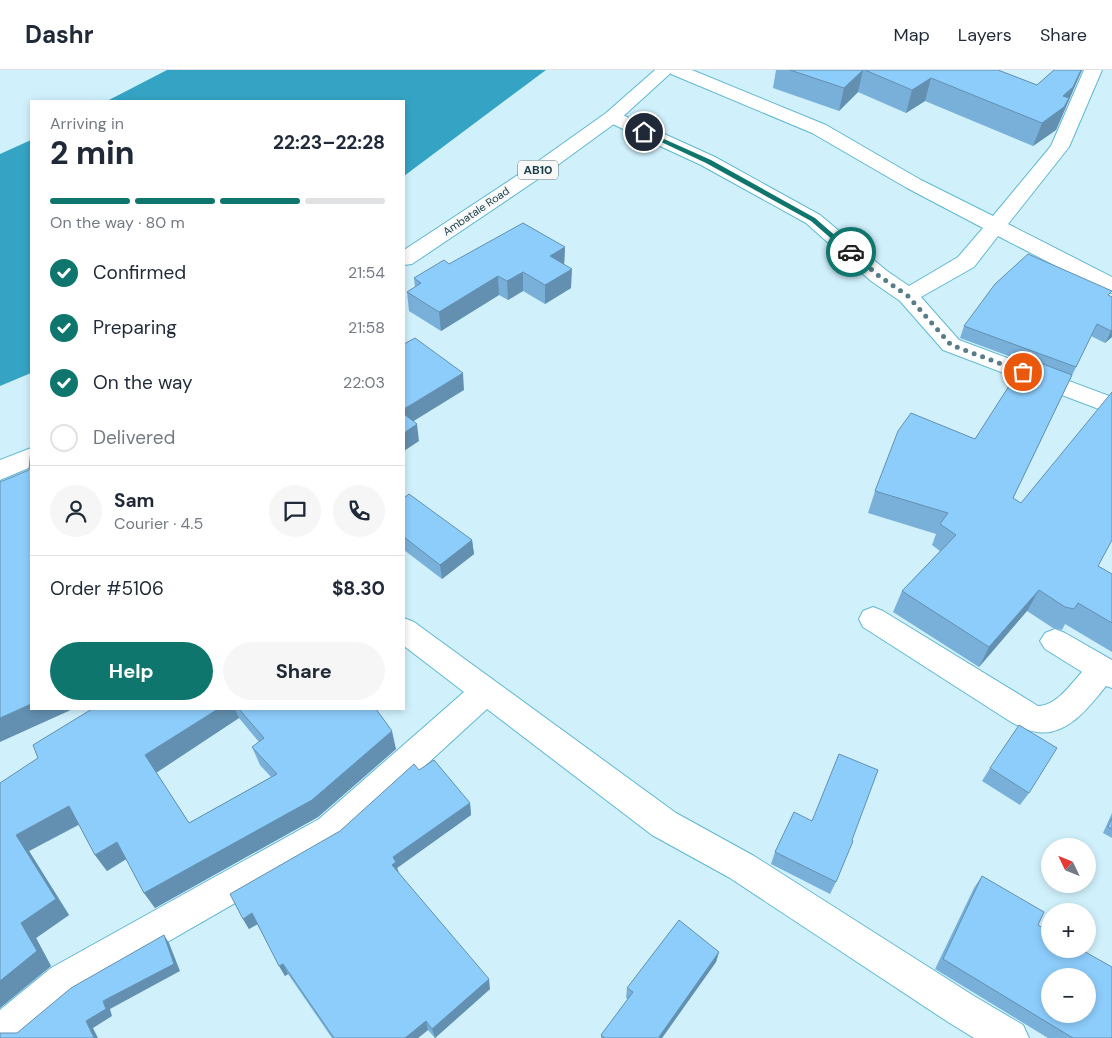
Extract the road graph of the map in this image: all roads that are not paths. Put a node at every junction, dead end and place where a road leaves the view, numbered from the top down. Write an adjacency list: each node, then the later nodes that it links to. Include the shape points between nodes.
1 (666, 70): 4 (street, Ambatale Road / AB10)
2 (677, 70): 5 (street, via 819,129)
3 (1093, 70): 5 (street, via 1060,147)
4 (612, 117): 6 (street, Ambatale Road / AB10); 8 (street, via 708,162 813,220)
5 (995, 227): 7 (street); 8 (street, via 966,262)
6 (405, 258)
7 (1112, 286)
8 (908, 296): 9 (street, via 951,345)
9 (1112, 406)
10 (30, 457): 11 (street)
11 (0, 471)
12 (873, 619): 15 (street, via 1038,720 1058,716)
13 (405, 631): 16 (street)
14 (1055, 641): 15 (street)
15 (1107, 672)
16 (485, 692): 17 (street, via 331,830 64,981); 18 (street, via 664,824 742,867)
17 (0, 1034)
18 (1010, 1038)

